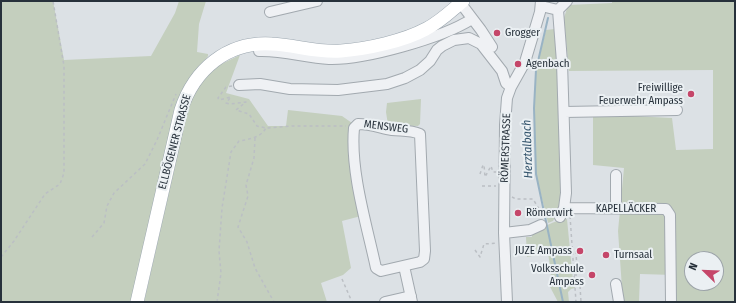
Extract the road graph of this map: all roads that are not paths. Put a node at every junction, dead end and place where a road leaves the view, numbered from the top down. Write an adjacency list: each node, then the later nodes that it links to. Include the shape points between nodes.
1 (317, 1): 6 (street)
2 (567, 1): 5 (street)
3 (461, 2): 7 (street); 21 (main road, ELLBÖGENER STRASSE, via 426,29 408,37 350,50 330,51 258,44 229,52 209,64 192,83 181,110)
4 (541, 4): 5 (street); 11 (street, RÖMERSTRASSE, via 526,62)
5 (558, 10): 13 (street)
6 (270, 12)
7 (472, 19): 8 (street); 9 (street, via 403,46 348,58 330,59 271,50)
8 (492, 47)
9 (259, 51)
10 (239, 85): 11 (street, via 260,84 290,89 338,90 387,84 420,70 437,50 448,43 469,38 481,44 502,70 506,83)
11 (511, 87): 17 (street, RÖMERSTRASSE, via 507,98 505,125)
12 (677, 110): 13 (street)
13 (564, 112): 15 (street, KAPELLÄCKER, via 566,192 562,213)
14 (616, 175): 15 (street)
15 (616, 208): 25 (street, KAPELLÄCKER, via 666,209 670,215)
16 (541, 225): 17 (street)
17 (505, 238): 23 (street, RÖMERSTRASSE)
18 (404, 266): 18 (street, MENSWEG, via 381,271 376,268 357,172 353,136 354,128 358,124 411,130 420,134 425,251 424,259 420,262); 20 (street)
19 (616, 284): 24 (street)
20 (412, 299): 22 (street)
21 (138, 302)
22 (385, 302)
23 (507, 302)
24 (618, 302)
25 (671, 302)

